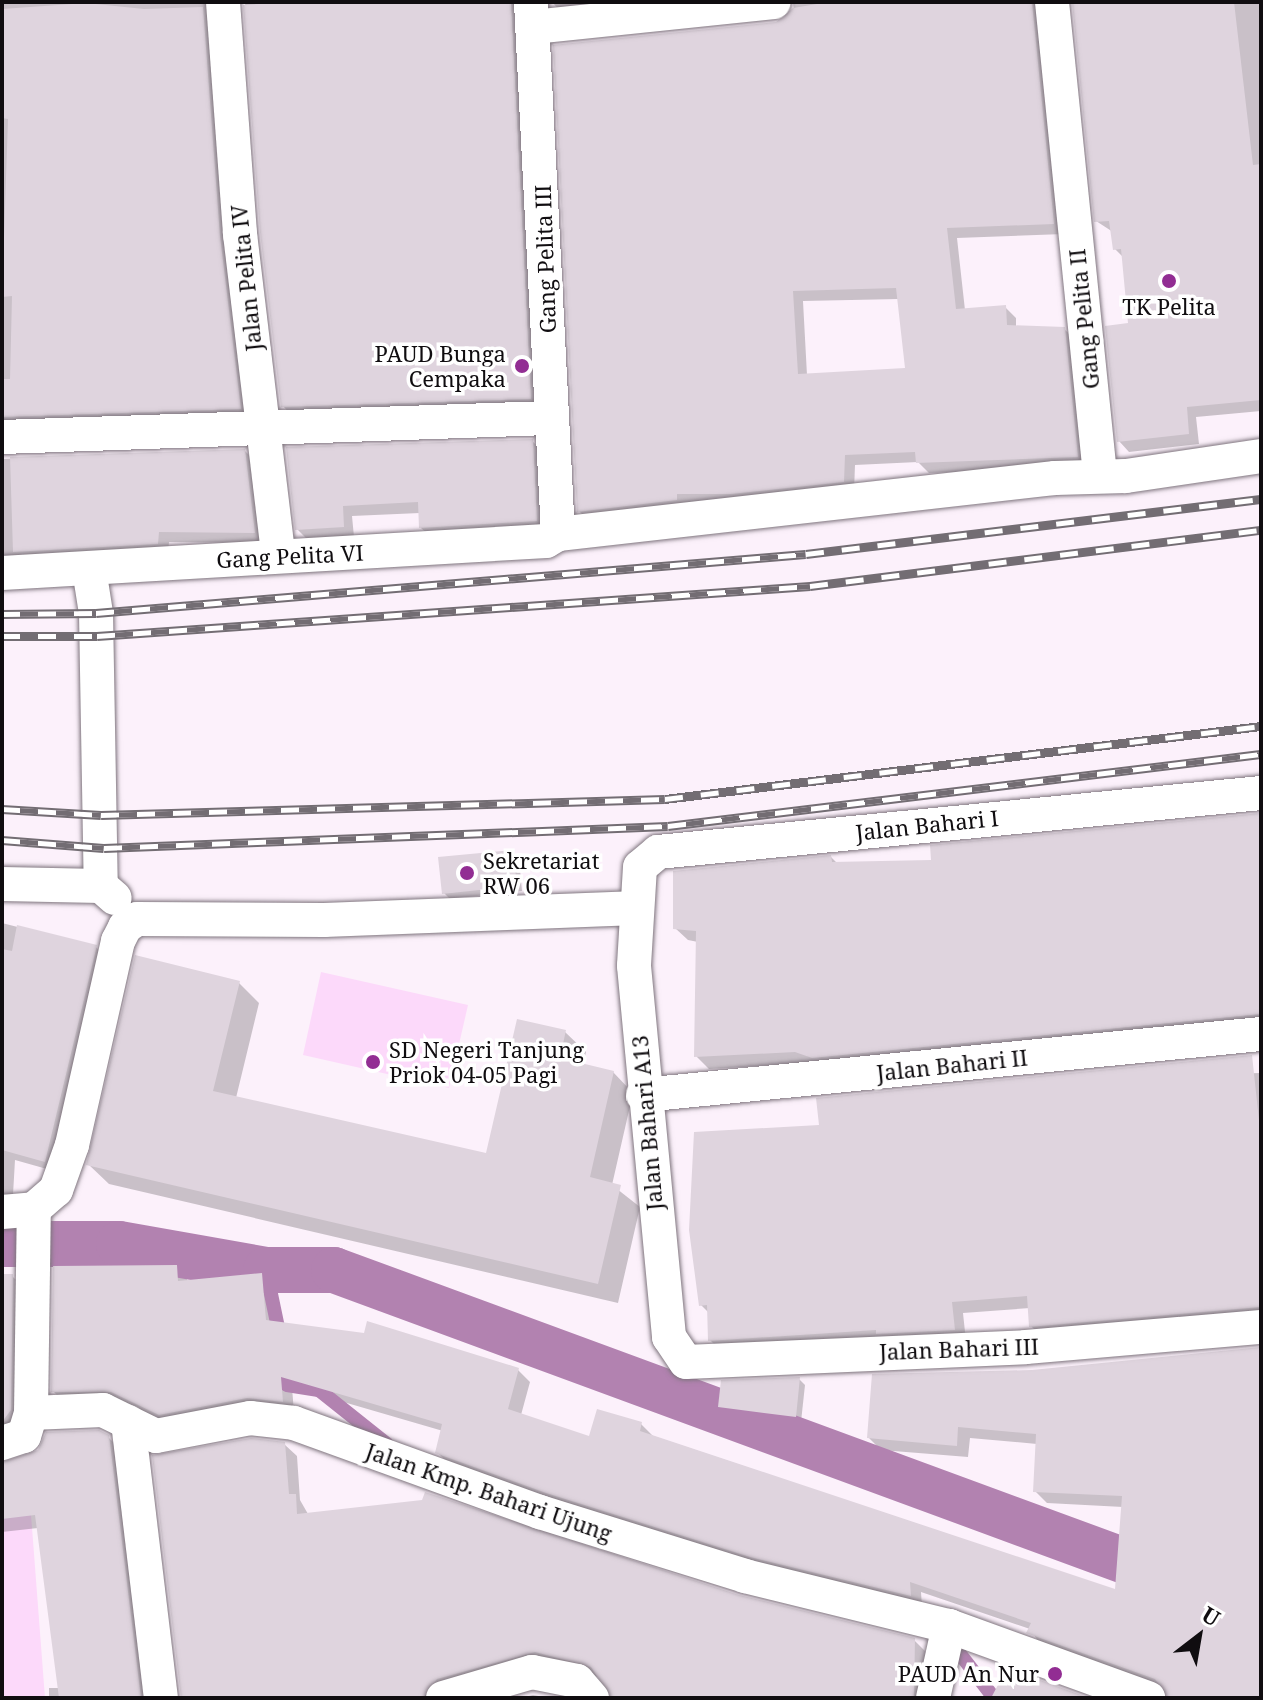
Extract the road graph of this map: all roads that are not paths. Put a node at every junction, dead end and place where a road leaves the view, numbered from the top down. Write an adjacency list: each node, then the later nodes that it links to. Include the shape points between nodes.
1 (223, 2): 6 (street, Jalan Pelita IV, via 240,234)
2 (774, 2): 4 (street)
3 (1052, 2): 9 (street, Gang Pelita II)
4 (532, 15): 5 (street, Gang Pelita III)
5 (550, 418): 6 (street); 10 (street, Gang Pelita III)
6 (263, 431): 7 (street); 11 (street, Jalan Pelita IV)
7 (2, 437)
8 (1261, 456): 9 (street)
9 (1100, 475): 10 (street, Gang Pelita VI)
10 (558, 525): 11 (street, Gang Pelita VI, via 532,542)
11 (278, 553): 12 (street, Gang Pelita VI)
12 (89, 569): 13 (street, Gang Pelita VI); 16 (street, via 96,613)
13 (2, 573)
14 (1261, 793): 17 (street, Jalan Bahari I, via 658,852 640,867)
15 (2, 884): 16 (street)
16 (101, 886): 18 (street, via 114,891)
17 (634, 908): 18 (street, via 324,920 187,917 137,919); 20 (street, Jalan Bahari A13)
18 (125, 927): 21 (street, via 72,1145 56,1190)
19 (1261, 1034): 20 (street, Jalan Bahari II)
20 (643, 1095): 23 (street, Jalan Bahari A13)
21 (23, 1214): 24 (street, via 31,1296)
22 (1261, 1327): 23 (street, Jalan Bahari III, via 1026,1347 700,1363 686,1362)
23 (669, 1337)
24 (31, 1413): 25 (street, Jalan Kmp. Bahari Ujung, via 103,1410); 26 (street, via 24,1436)
25 (128, 1422): 27 (street, Jalan Kmp. Bahari Ujung, via 156,1436 250,1418 294,1423 540,1512); 28 (street)
26 (2, 1443)
27 (946, 1639): 31 (street); 32 (street, Jalan Kmp. Bahari Ujung)
28 (161, 1698)
29 (443, 1698): 30 (street, via 532,1672 577,1681)
30 (592, 1698)
31 (933, 1698)
32 (1148, 1698)

